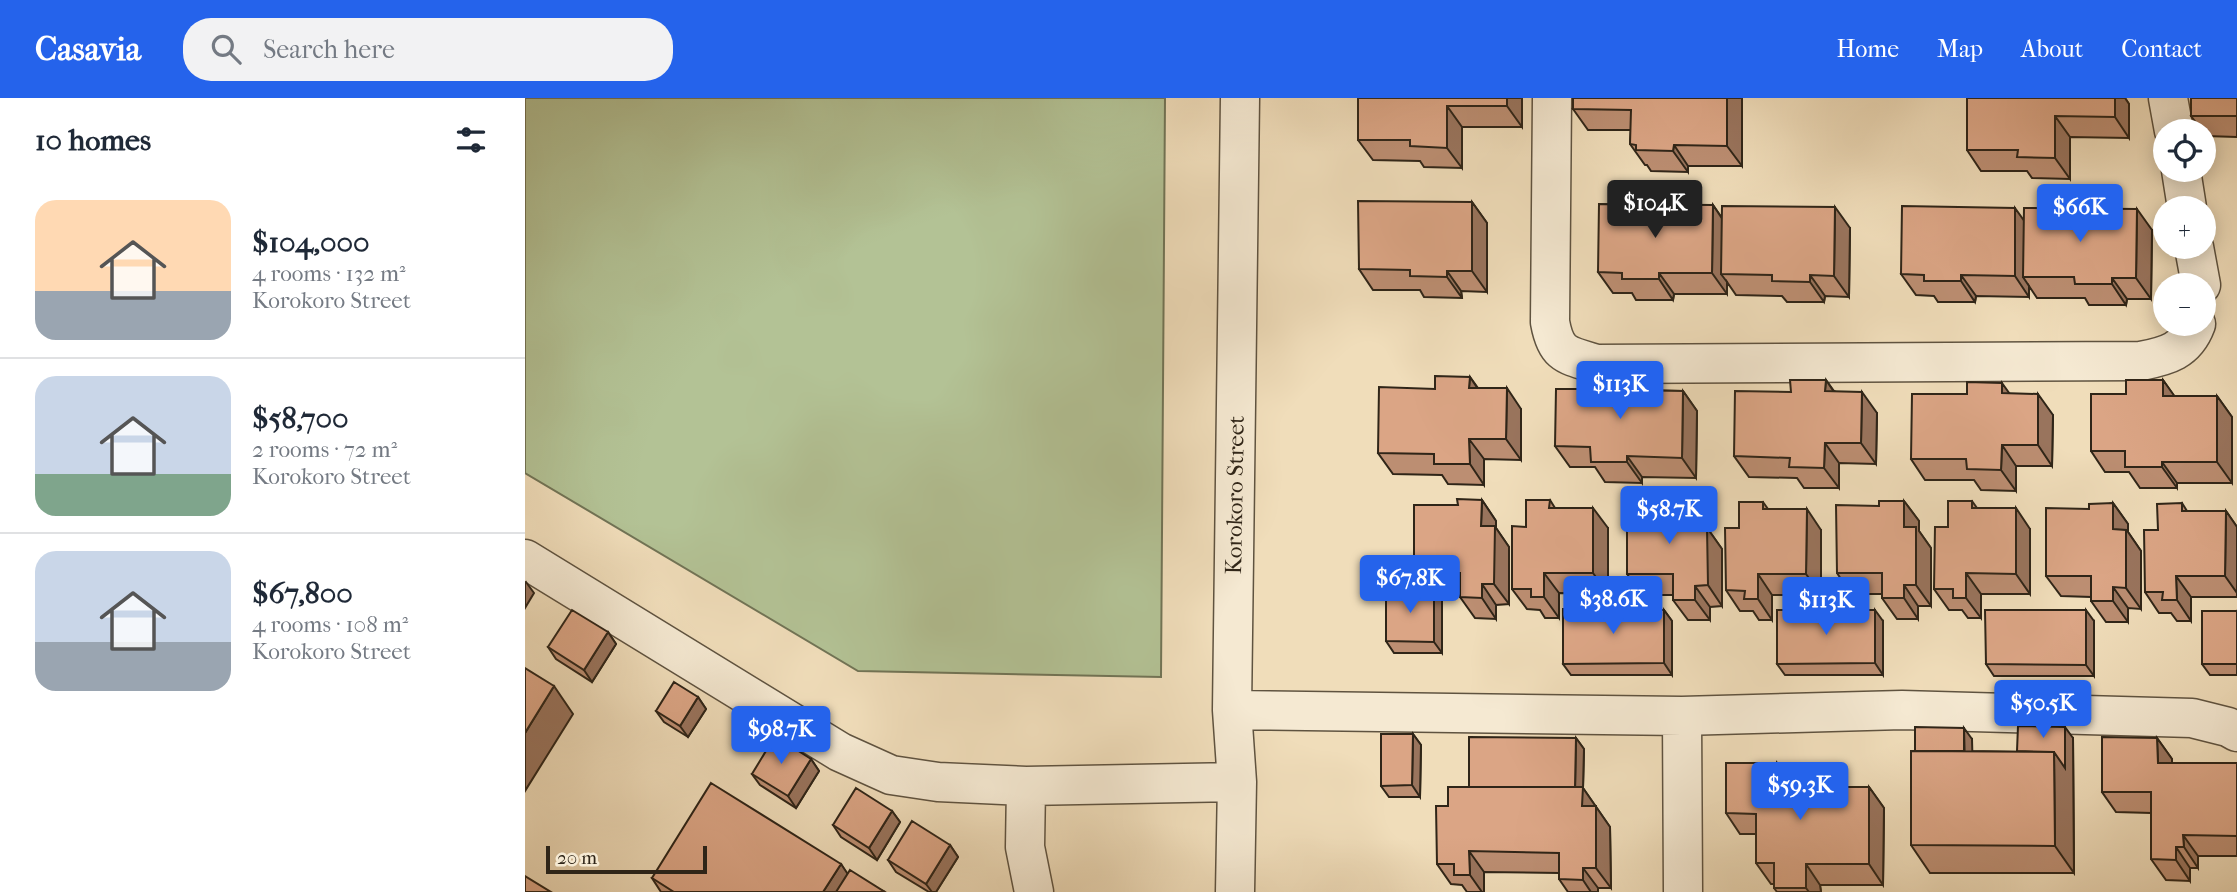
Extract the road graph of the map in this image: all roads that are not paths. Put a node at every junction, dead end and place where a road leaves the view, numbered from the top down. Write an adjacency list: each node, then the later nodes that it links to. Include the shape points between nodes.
1 (1240, 98): 7 (street, Korokoro Street)
2 (1552, 98): 5 (street, via 1550,322 1554,344 1568,356 1597,364 2141,361 2170,355)
3 (2168, 98): 4 (street)
4 (2172, 119)
5 (2191, 336)
6 (525, 559): 11 (street, via 840,752 891,775)
7 (1232, 710): 8 (street); 10 (street, Korokoro Street)
8 (1682, 716): 9 (street, via 1902,710 2192,718); 14 (street)
9 (2237, 732)
10 (1237, 782): 11 (street); 13 (street, Korokoro Street)
11 (1026, 786): 12 (street, via 1025,847)
12 (1034, 892)
13 (1235, 892)
14 (1683, 892)

